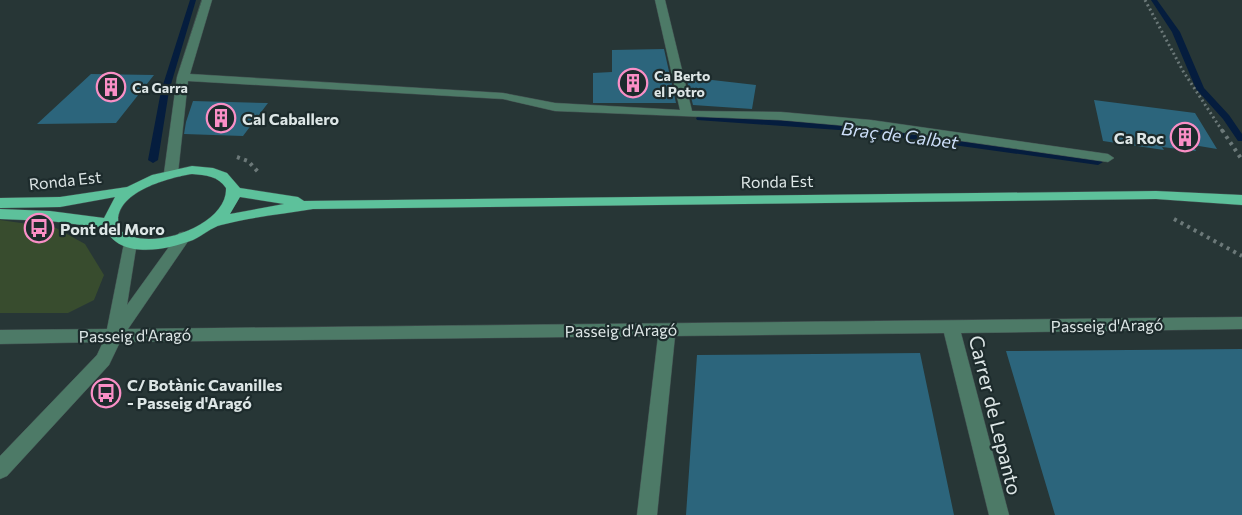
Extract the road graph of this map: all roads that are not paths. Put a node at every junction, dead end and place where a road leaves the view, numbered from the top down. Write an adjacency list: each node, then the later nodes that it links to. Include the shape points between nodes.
1 (207, 0): 3 (street)
2 (660, 0): 4 (street)
3 (183, 77): 4 (street, via 425,90 503,96 555,107); 6 (street)
4 (687, 114): 5 (street, via 781,116 871,124)
5 (1108, 158)
6 (171, 173): 7 (main road); 8 (main road, via 211,171 229,180)
7 (134, 190): 10 (main road, Ronda Est, via 60,202); 14 (main road, via 117,206)
8 (233, 191): 11 (main road, Ronda Est); 13 (main road, via 227,209)
9 (1242, 200): 11 (main road, Ronda Est, via 1156,195)
10 (0, 203)
11 (313, 204): 13 (main road, Ronda Est)
12 (0, 214): 14 (main road, Ronda Est)
13 (215, 221): 15 (main road)
14 (111, 224): 16 (main road, via 115,233)
15 (184, 237): 16 (main road, via 150,244); 20 (street)
16 (130, 242): 20 (street)
17 (1242, 323): 18 (street, Passeig d'Aragó)
18 (951, 326): 19 (street, Passeig d'Aragó); 24 (street, Carrer de Lepanto)
19 (667, 329): 20 (street, Passeig d'Aragó); 23 (street)
20 (114, 336): 21 (street, Passeig d'Aragó); 22 (street, via 103,360)
21 (0, 337)
22 (0, 470)
23 (647, 515)
24 (999, 515)

